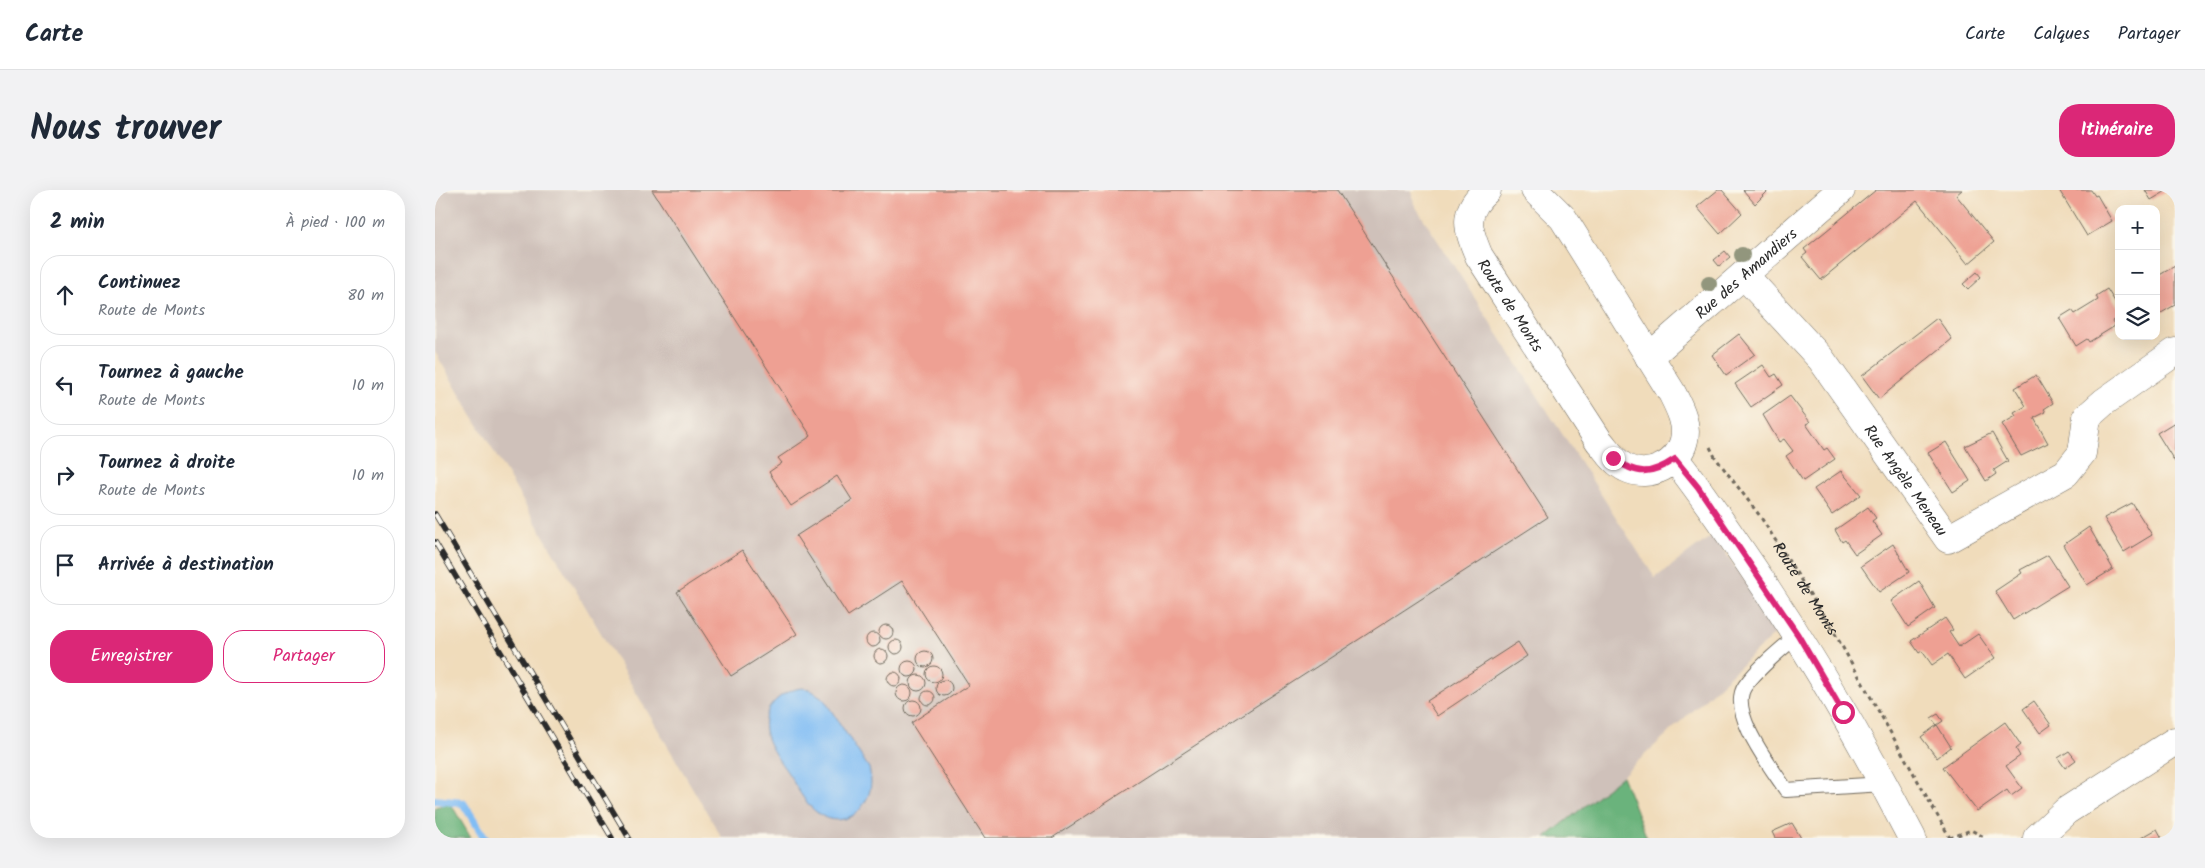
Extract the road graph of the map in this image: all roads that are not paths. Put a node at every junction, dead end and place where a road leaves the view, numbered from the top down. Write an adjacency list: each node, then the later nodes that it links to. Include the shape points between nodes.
1 (1487, 190): 7 (main road, Route de Monts, via 1475,201 1469,218 1476,248 1599,441 1627,469 1645,472 1660,469)
2 (1535, 190): 6 (main road, via 1563,218)
3 (1841, 190): 4 (main road, Rue des Amandiers)
4 (1744, 275): 5 (main road, Rue Angèle Meneau, via 1821,359 1948,539 2066,474 2082,453 2087,417); 6 (main road, Rue des Amandiers)
5 (2175, 352)
6 (1649, 357): 7 (main road, via 1683,416 1685,440)
7 (1675, 459): 8 (main road, Route de Monts, via 1698,487)
8 (1798, 635): 10 (main road, Route de Monts); 10 (lane, via 1744,688 1740,704 1745,725 1785,790)
9 (2175, 741): 12 (main road, via 2066,811)
10 (1884, 784): 11 (main road, Route de Monts)
11 (1912, 838)
12 (2037, 838)

